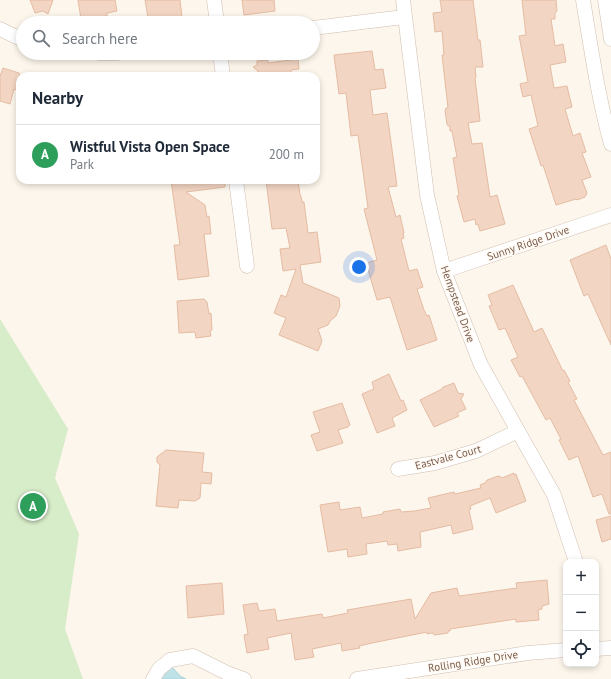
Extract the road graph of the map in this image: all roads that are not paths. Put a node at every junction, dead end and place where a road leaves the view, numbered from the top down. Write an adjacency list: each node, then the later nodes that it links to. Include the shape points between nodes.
1 (214, 0): 5 (street)
2 (403, 0): 6 (street, Hempstead Drive)
3 (583, 0): 13 (street, via 604,119)
4 (605, 0): 10 (street)
5 (216, 16)
6 (404, 17): 7 (street); 17 (street, Hempstead Drive, via 427,195)
7 (320, 27)
8 (0, 28): 9 (street)
9 (16, 36)
10 (611, 39)
11 (221, 60): 12 (street)
12 (222, 72)
13 (611, 144)
14 (237, 184): 16 (street)
15 (611, 215): 17 (street, Sunny Ridge Drive)
16 (247, 266)
17 (444, 271): 18 (street, Hempstead Drive, via 480,365)
18 (518, 431): 19 (street, Eastvale Court, via 476,451 435,463); 20 (street, Hempstead Drive, via 554,495)
19 (398, 469)
20 (575, 559)
21 (611, 648): 22 (street)
22 (599, 649)
23 (563, 650): 26 (street, Rolling Ridge Drive, via 528,653)
24 (153, 679): 25 (street, via 159,669 170,660 193,656)
25 (244, 679)
26 (357, 679)

